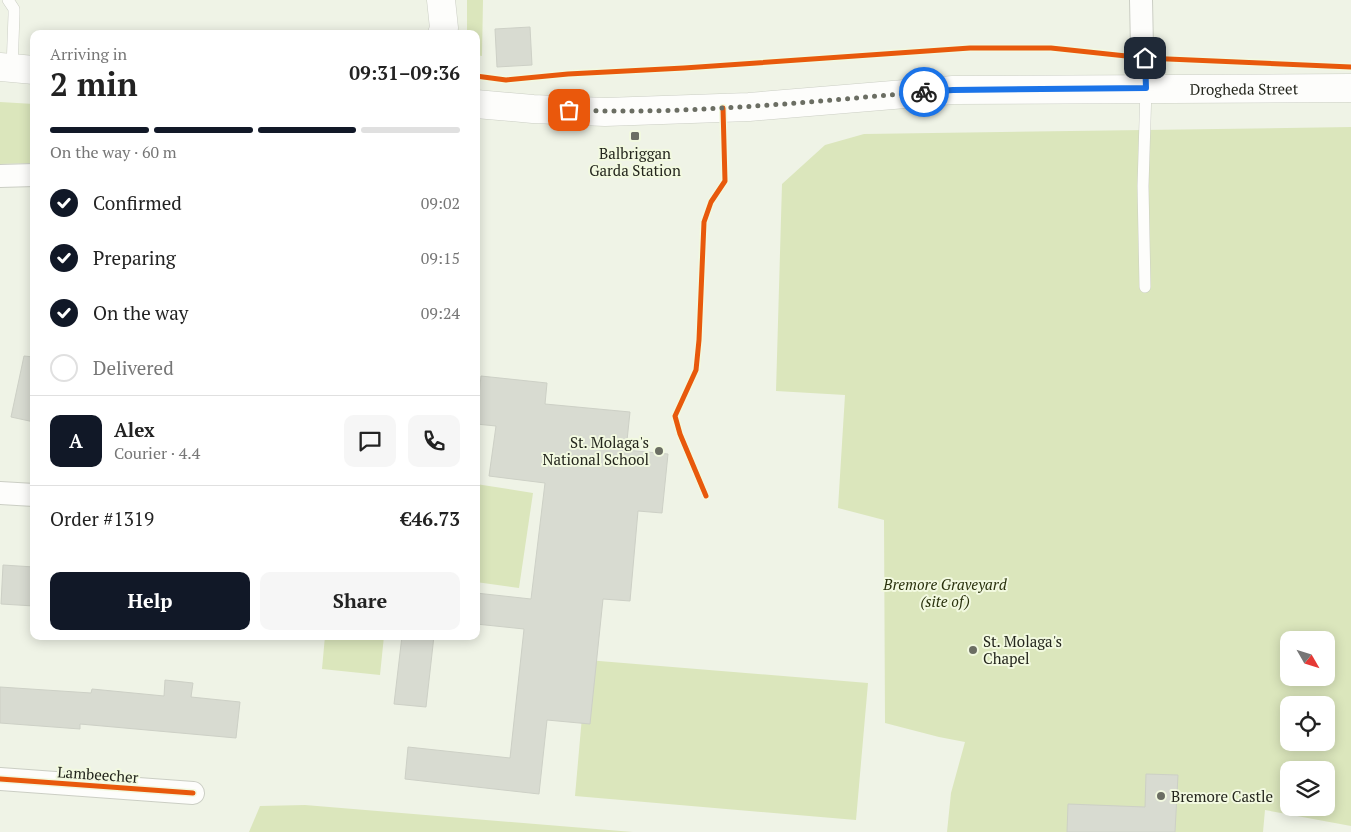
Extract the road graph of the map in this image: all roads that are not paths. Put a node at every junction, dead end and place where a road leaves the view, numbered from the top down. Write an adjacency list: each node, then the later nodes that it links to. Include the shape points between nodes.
1 (8, 0): 5 (lane, via 14,9)
2 (441, 0): 4 (main road)
3 (1142, 0): 6 (street)
4 (443, 30)
5 (15, 68)
6 (1146, 88): 7 (main road, Drogheda Street); 8 (main road, Drogheda Street, via 953,90 749,107 605,112); 11 (lane)
7 (1351, 88)
8 (480, 104)
9 (30, 175): 10 (street)
10 (0, 176)
11 (1145, 287)
12 (0, 493): 13 (street)
13 (30, 496)
14 (0, 779): 15 (street, Lambeecher)
15 (193, 793)

